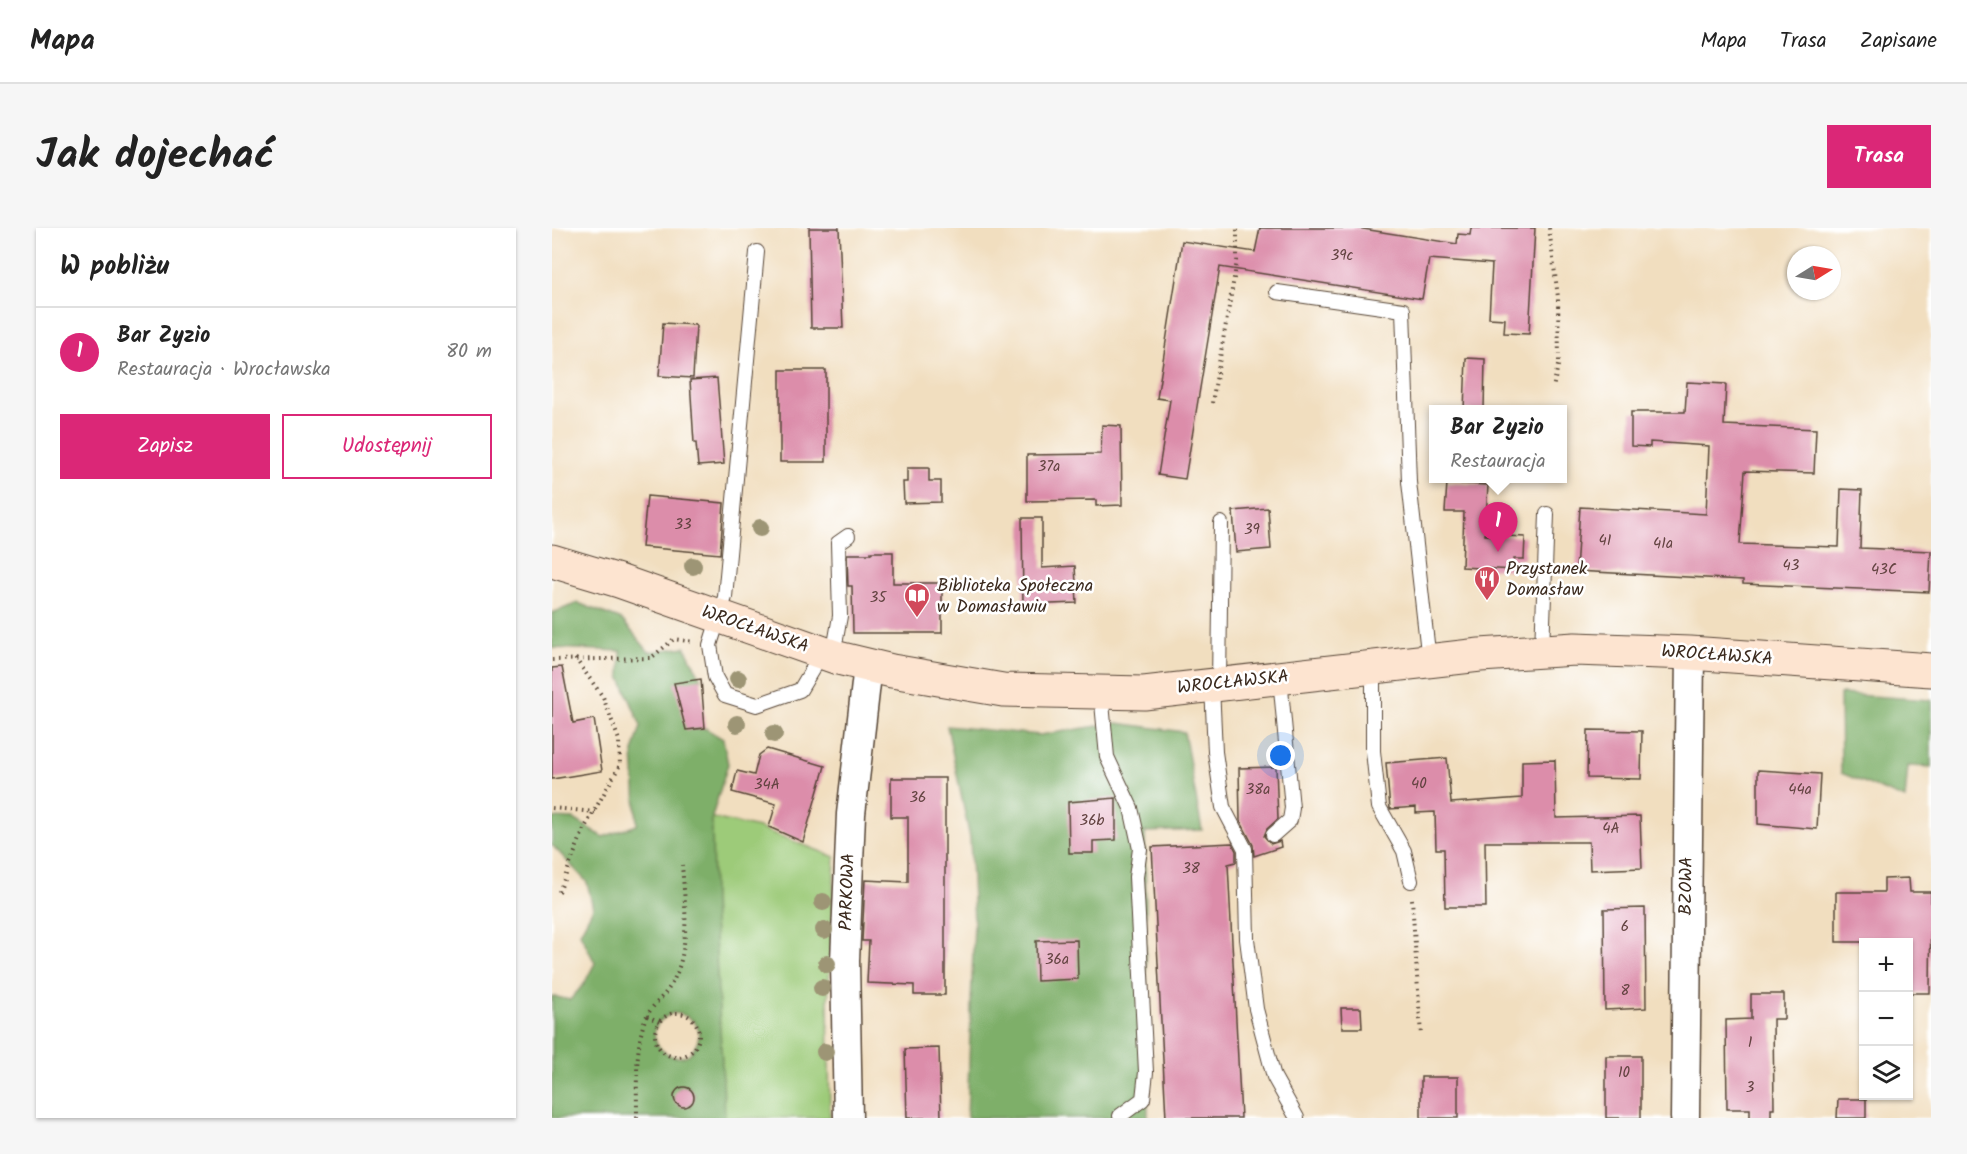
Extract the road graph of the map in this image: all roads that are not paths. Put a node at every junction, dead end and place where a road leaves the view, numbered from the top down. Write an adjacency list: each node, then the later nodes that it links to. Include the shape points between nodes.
1 (757, 252): 7 (lane, via 728,562)
2 (1277, 292): 11 (lane, via 1403,310 1409,482)
3 (1547, 514): 8 (lane)
4 (1221, 524): 16 (lane)
5 (848, 536): 10 (lane, via 838,543 840,616)
6 (552, 561): 7 (main road, WROCŁAWSKA, via 619,580)
7 (715, 631): 10 (main road, WROCŁAWSKA); 10 (lane, via 716,677 725,694 757,705 800,690)
8 (1542, 650): 9 (main road, WROCŁAWSKA); 11 (main road, WROCŁAWSKA)
9 (1690, 653): 14 (main road, WROCŁAWSKA); 23 (street, BZOWA)
10 (828, 655): 12 (main road, WROCŁAWSKA)
11 (1429, 661): 13 (main road, WROCŁAWSKA)
12 (868, 666): 17 (main road, WROCŁAWSKA, via 1003,690); 21 (street, PARKOWA, via 851,814 845,961)
13 (1373, 667): 15 (main road, WROCŁAWSKA); 19 (lane, via 1372,752 1379,807 1404,850)
14 (1931, 670)
15 (1280, 678): 16 (main road, WROCŁAWSKA); 18 (lane, via 1292,808 1290,820)
16 (1216, 685): 17 (main road, WROCŁAWSKA, via 1144,693); 22 (lane, via 1215,752 1223,807 1245,849 1247,939 1256,1009 1274,1077)
17 (1101, 692): 20 (lane, via 1107,757 1131,808 1140,849 1136,877 1146,1072 1143,1099)
18 (1273, 835)
19 (1411, 881)
20 (1119, 1116)
21 (848, 1118)
22 (1297, 1118)
23 (1685, 1118)

